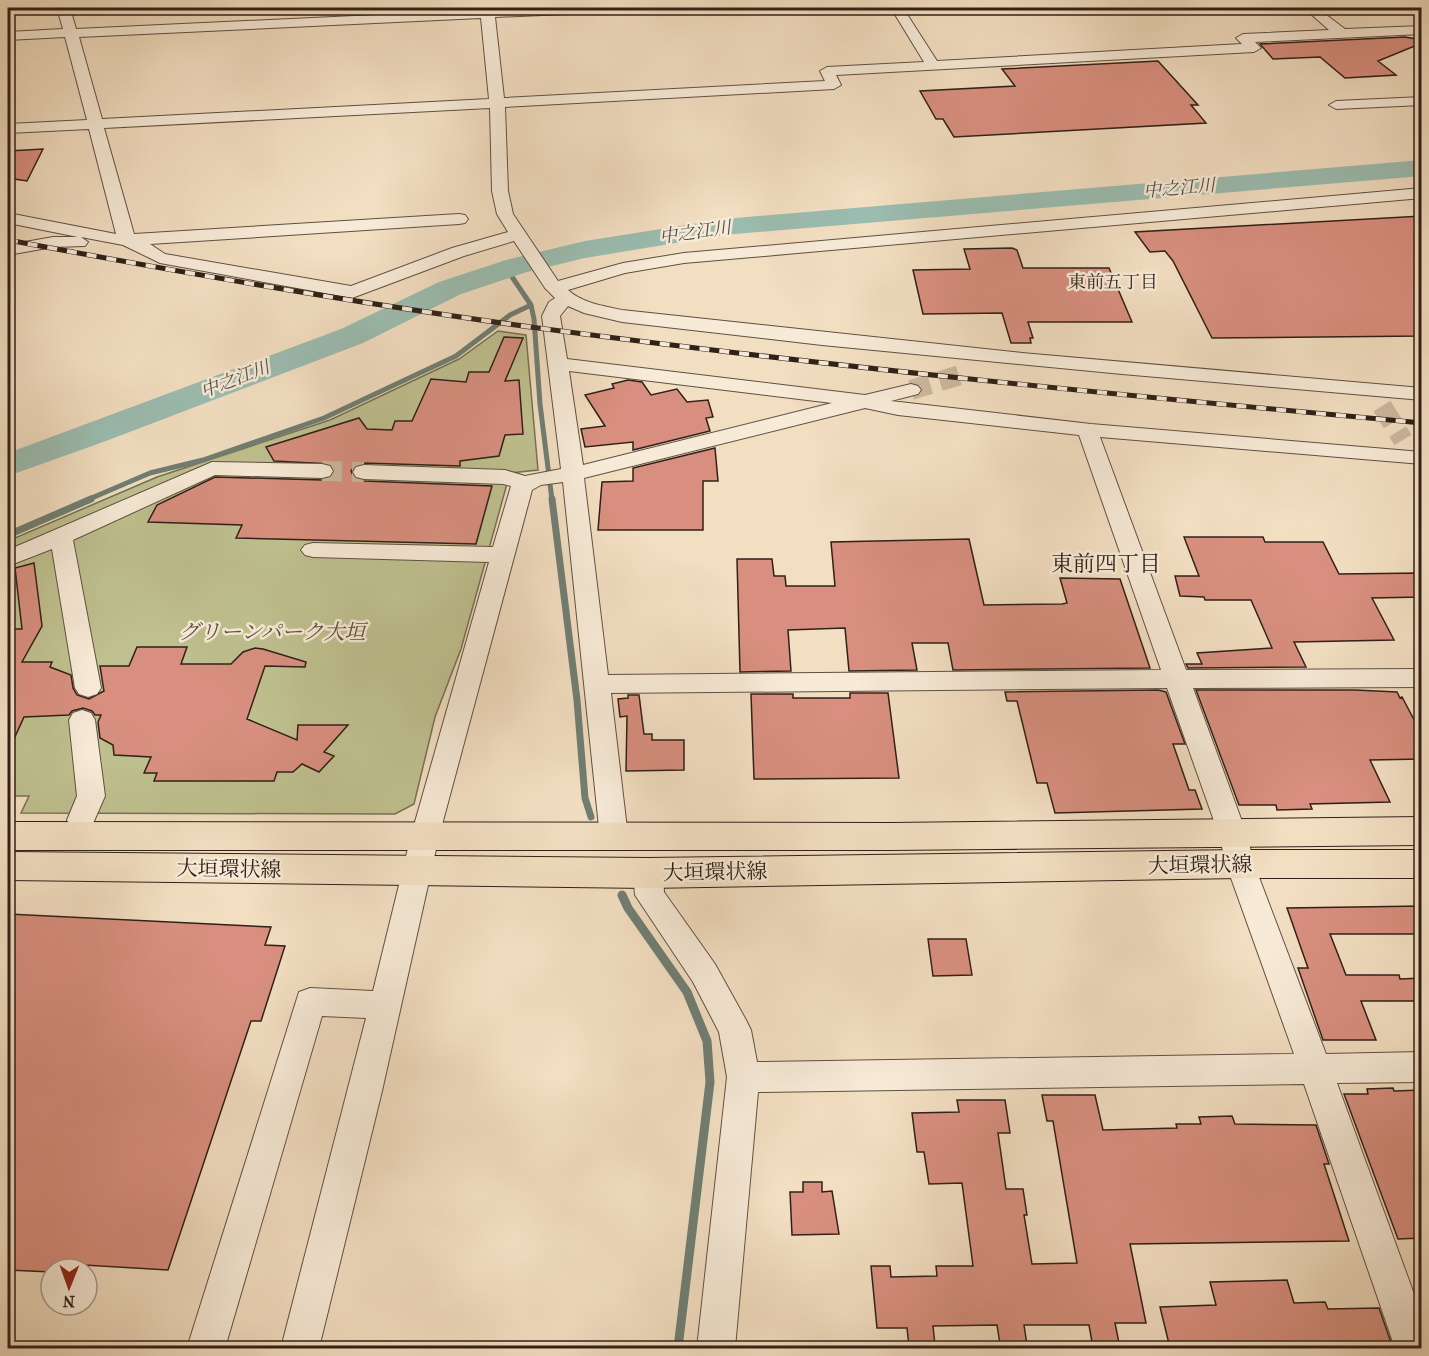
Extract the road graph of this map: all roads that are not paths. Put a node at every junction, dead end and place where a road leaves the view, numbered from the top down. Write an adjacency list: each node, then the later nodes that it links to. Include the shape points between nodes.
1 (64, 8): 7 (street)
2 (612, 8): 5 (street)
3 (897, 8): 10 (street)
4 (1310, 8): 8 (street)
5 (487, 10): 7 (street); 12 (street)
6 (1422, 30): 8 (street)
7 (70, 33): 9 (street); 14 (street)
8 (1341, 33): 10 (street, via 1243,38 1254,48)
9 (8, 36)
10 (933, 65): 12 (street, via 827,71 834,85)
11 (1422, 101): 13 (street)
12 (497, 102): 14 (street); 19 (street, via 500,191)
13 (1336, 105)
14 (95, 124): 15 (street); 20 (street)
15 (8, 129)
16 (1422, 193): 22 (street, via 684,258 623,268)
17 (8, 218): 20 (street)
18 (459, 219): 20 (street)
19 (514, 229): 20 (street, via 352,292 160,258); 22 (street)
20 (127, 241): 21 (street, via 53,242)
21 (8, 250)
22 (557, 290): 23 (street, via 551,316); 25 (street, via 591,309 622,316 973,363 1380,398)
23 (558, 364): 26 (street); 31 (street)
24 (911, 390): 26 (street)
25 (1422, 394)
26 (870, 402): 27 (street, via 898,409); 31 (street)
27 (1091, 430): 28 (street); 38 (street, via 1089,436)
28 (1415, 457)
29 (322, 471): 33 (street, via 212,468)
30 (364, 472): 32 (street)
31 (568, 475): 32 (street); 39 (street)
32 (531, 481): 35 (street, via 522,486)
33 (61, 537): 36 (street); 40 (street)
34 (313, 550): 35 (street)
35 (503, 555): 45 (street)
36 (8, 558)
37 (1422, 678): 38 (street)
38 (1177, 680): 39 (street); 47 (street)
39 (598, 684): 46 (street)
40 (88, 688)
41 (82, 720): 42 (street, via 91,796)
42 (81, 820)
43 (1422, 831): 47 (main road, 大垣環状線)
44 (8, 836): 45 (main road, 大垣環状線)
45 (425, 836): 46 (main road, 大垣環状線); 50 (street)
46 (614, 837): 47 (main road, 大垣環状線)
47 (1236, 849): 48 (main road, 大垣環状線); 51 (main road, 大垣環状線); 54 (street)
48 (1422, 864)
49 (8, 866): 50 (main road, 大垣環状線)
50 (417, 872): 51 (main road, 大垣環状線); 52 (street)
51 (648, 873): 55 (street, via 650,895 704,973 735,1029)
52 (386, 1005): 56 (street, via 310,1002); 57 (street)
53 (1422, 1067): 54 (street)
54 (1315, 1068): 55 (street); 59 (street)
55 (743, 1077): 58 (street)
56 (206, 1348)
57 (300, 1348)
58 (716, 1348)
59 (1414, 1348)

